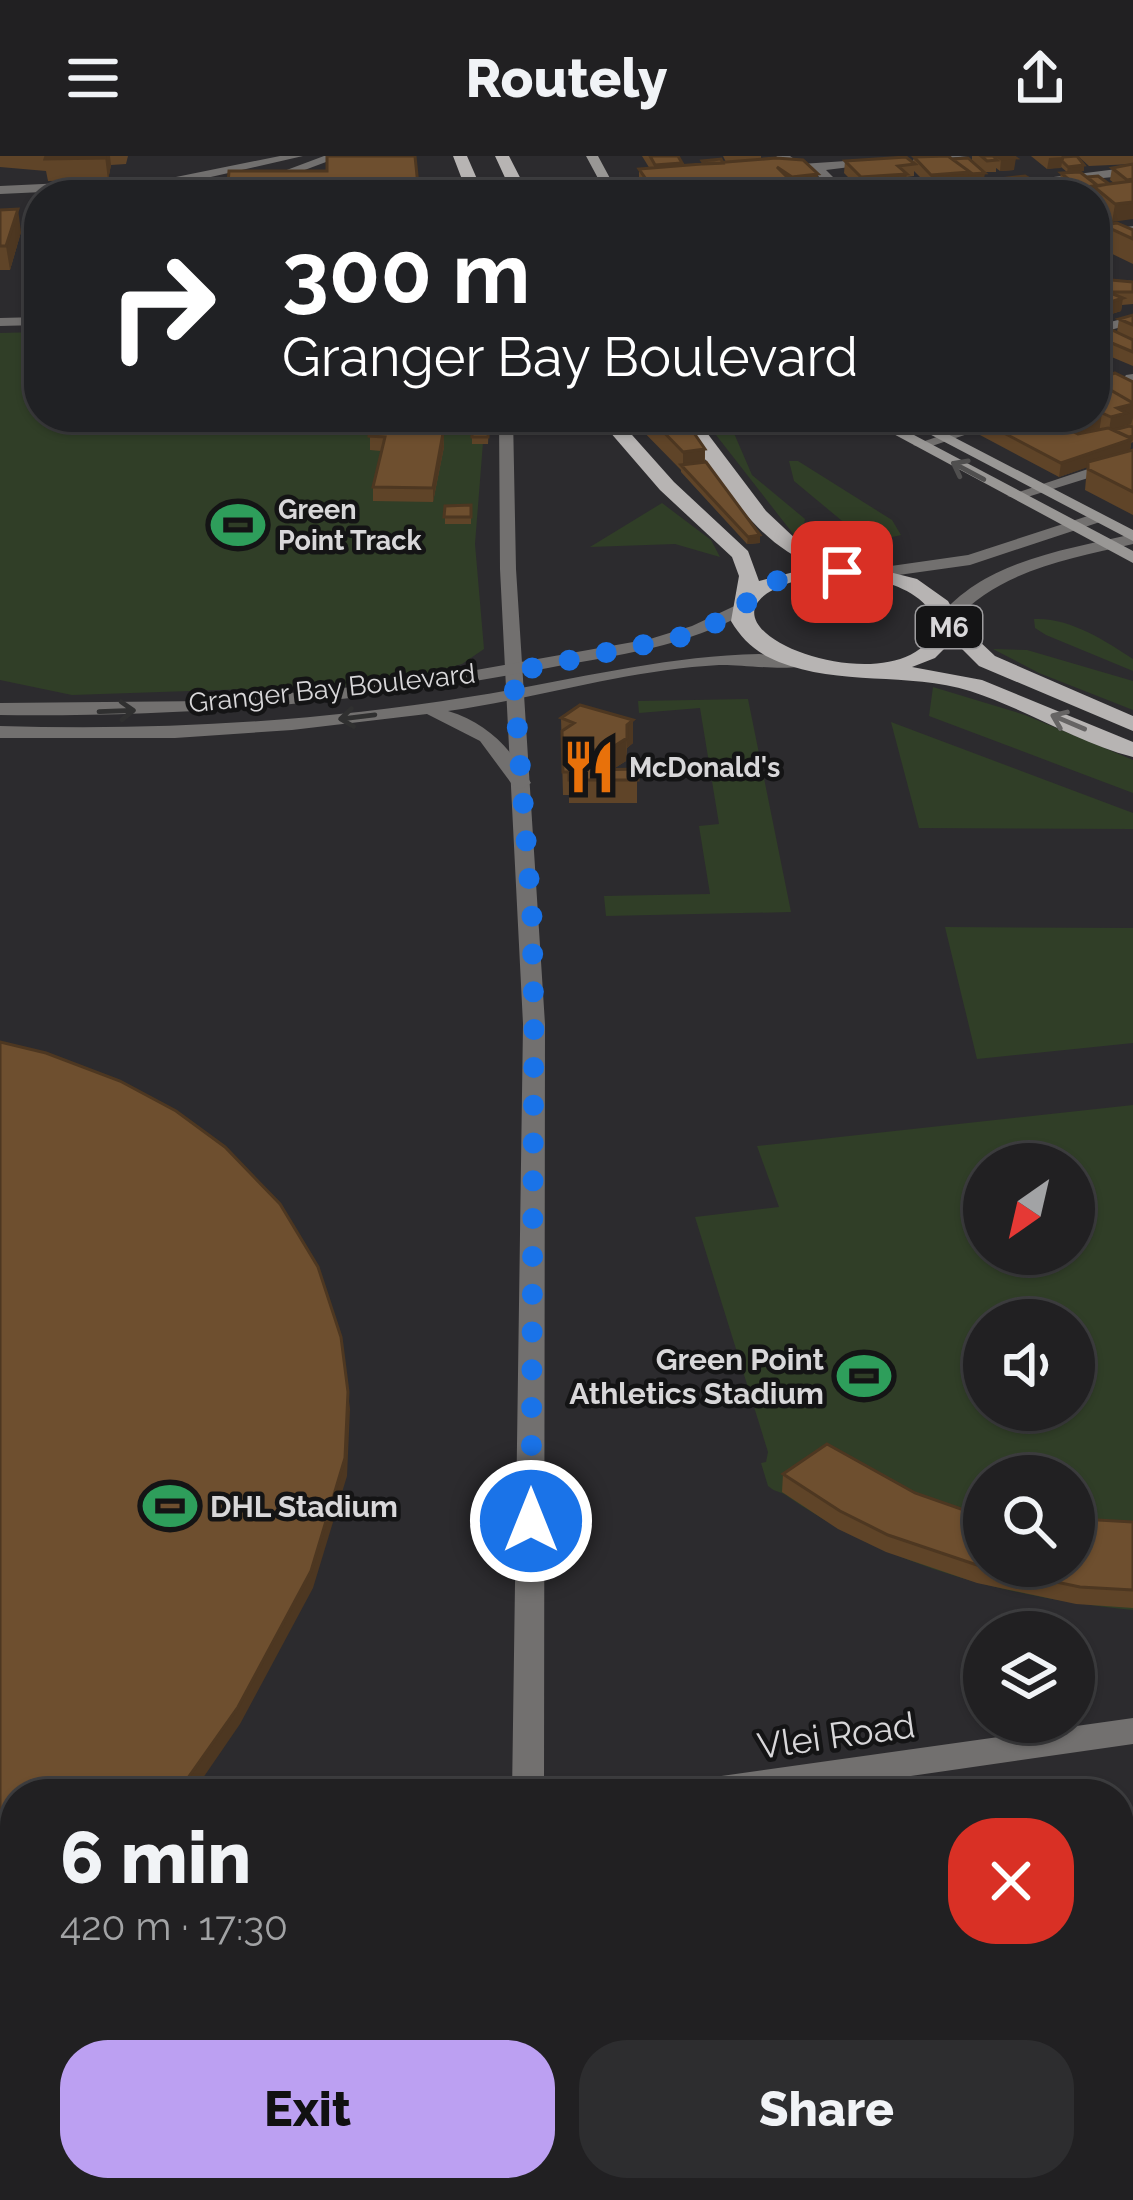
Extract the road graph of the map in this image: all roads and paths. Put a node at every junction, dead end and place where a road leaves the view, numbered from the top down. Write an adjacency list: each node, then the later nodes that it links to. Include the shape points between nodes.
1 (782, 156): 5 (street, via 794,167)
2 (962, 156): 5 (street)
3 (333, 158): 4 (street)
4 (297, 163): 7 (street); 7 (street)
5 (816, 167): 9 (street)
6 (1133, 171): 10 (street)
7 (228, 179): 8 (street)
8 (220, 180)
9 (829, 180)
10 (1036, 180)
11 (506, 432): 32 (street)
12 (619, 432): 28 (main road, M6, via 741,555)
13 (698, 432): 27 (main road, M6, via 782,540)
14 (897, 432): 18 (main road)
15 (935, 432): 17 (main road)
16 (962, 432): 17 (street)
17 (945, 437): 18 (street); 20 (main road)
18 (921, 445): 21 (main road, one-way to 18)
19 (1133, 459): 20 (street)
20 (1040, 488): 21 (street); 22 (main road)
21 (1015, 496): 23 (main road)
22 (1097, 518): 23 (street); 24 (main road)
23 (1072, 526): 25 (main road); 27 (street, via 946,566)
24 (1133, 538): 25 (street)
25 (1108, 545): 26 (main road); 29 (street, via 975,589)
26 (1133, 558)
27 (869, 574): 28 (main road, M6, via 794,576); 29 (main road, M6, via 919,589)
28 (746, 603): 30 (main road, M6, via 742,621 754,639); 32 (street, Granger Bay Boulevard, via 685,636)
29 (949, 621): 31 (main road, M6, via 940,644 921,657); 36 (main road, M6, via 987,662)
30 (810, 664): 31 (main road, M6); 33 (street, Granger Bay Boulevard, via 702,659)
31 (860, 669): 38 (main road, M6, one-way to 31, via 974,685)
32 (513, 672): 33 (street); 34 (street, Granger Bay Boulevard, one-way to 32, via 262,706)
33 (514, 695): 35 (street, Granger Bay Boulevard); 39 (street)
34 (0, 709)
35 (418, 709): 37 (street, Granger Bay Boulevard, one-way to 37, via 181,731); 39 (street, via 484,730)
36 (1133, 724)
37 (0, 732)
38 (1133, 750)
39 (521, 783): 41 (street, via 534,1024)
40 (1133, 1731): 42 (street, Vlei Road)
41 (528, 1779)
42 (798, 1779)

